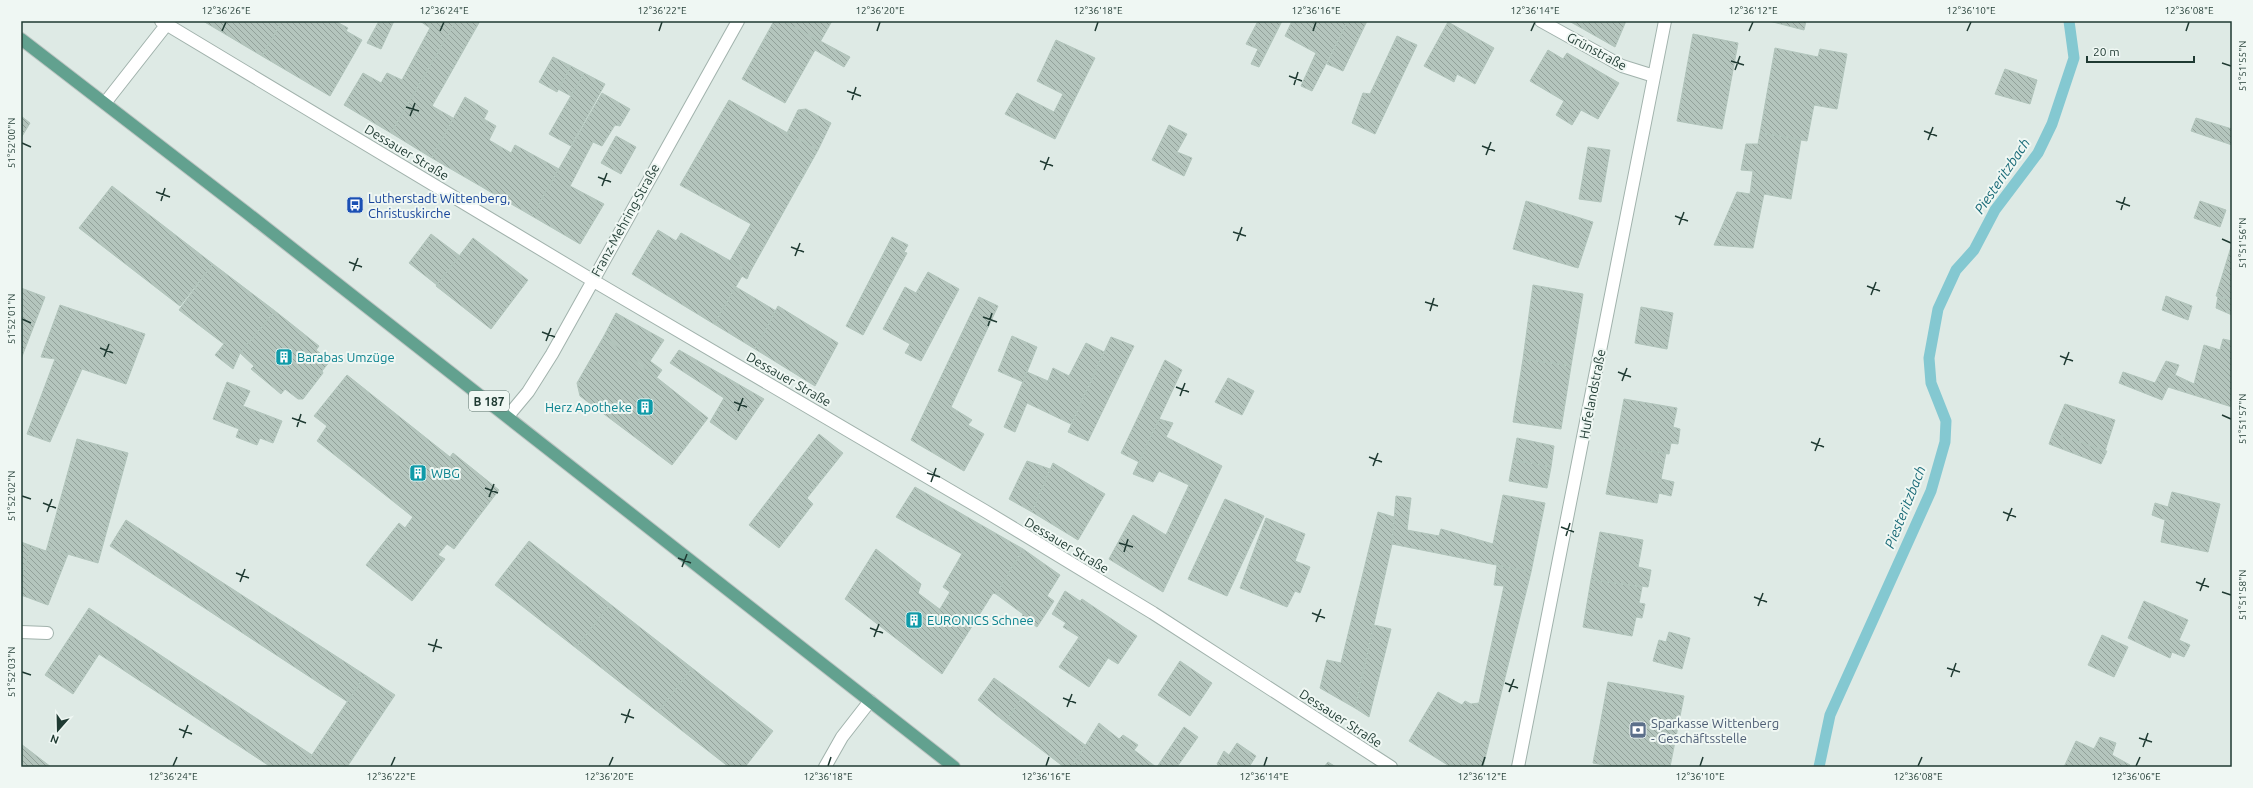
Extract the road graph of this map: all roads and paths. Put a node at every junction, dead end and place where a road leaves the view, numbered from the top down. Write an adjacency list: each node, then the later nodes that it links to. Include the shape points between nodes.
1 (738, 21): 8 (street, Franz-Mehring-Straße)
2 (1542, 21): 6 (street, Grünstraße, via 1622,66)
3 (1665, 21): 6 (street, Hufelandstraße)
4 (164, 23): 7 (street, Dessauer Straße); 8 (street, Dessauer Straße)
5 (21, 39): 7 (main road, B 187)
6 (1654, 76): 16 (street, Hufelandstraße)
7 (105, 103): 9 (main road, B 187)
8 (592, 280): 9 (street, Franz-Mehring-Straße, via 541,371); 15 (street, Dessauer Straße, via 1133,601)
9 (508, 416): 12 (main road, B 187)
10 (21, 632): 11 (street)
11 (47, 633)
12 (870, 701): 13 (street, via 842,737); 14 (main road, B 187)
13 (825, 767)
14 (954, 767)
15 (1391, 767)
16 (1518, 767)

